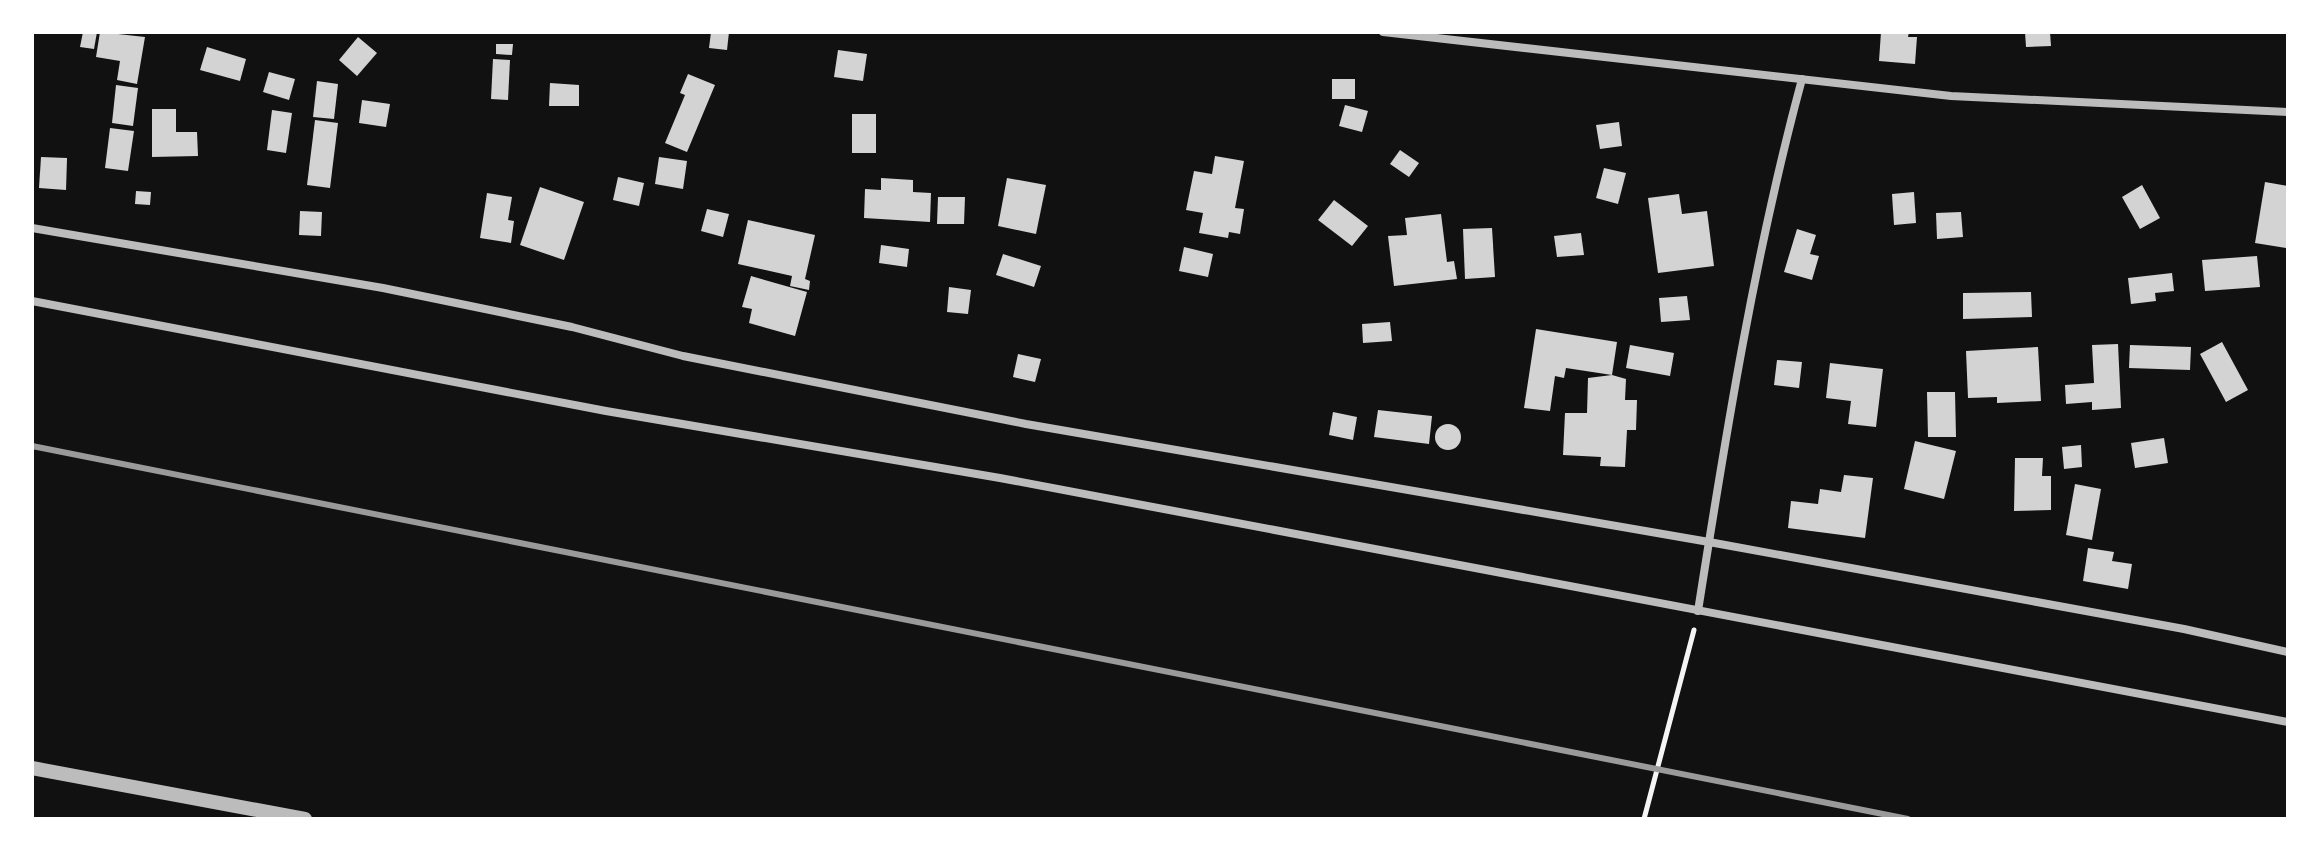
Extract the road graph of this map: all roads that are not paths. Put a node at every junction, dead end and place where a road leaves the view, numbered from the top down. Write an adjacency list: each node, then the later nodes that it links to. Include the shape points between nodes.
1 (1383, 32): 2 (street)
2 (1465, 36): 3 (street)
3 (1802, 79): 4 (street, via 1951,96); 7 (street, via 1738,369)
4 (2288, 112)
5 (32, 228): 7 (street, via 383,288 683,356 1026,424)
6 (32, 301): 8 (street)
7 (1709, 542): 8 (street); 9 (street)
8 (1698, 611): 10 (street)
9 (2288, 652)
10 (2288, 722)
11 (32, 768): 12 (street)
12 (305, 819)

